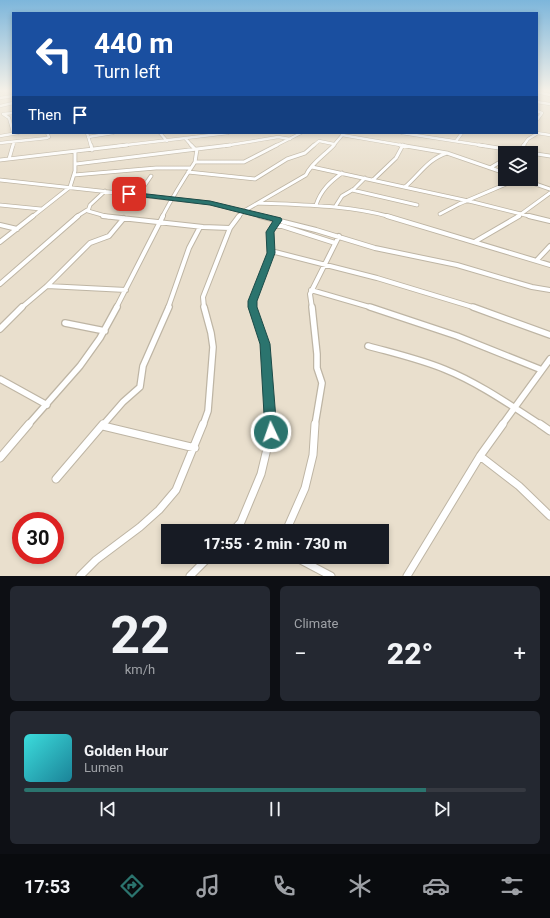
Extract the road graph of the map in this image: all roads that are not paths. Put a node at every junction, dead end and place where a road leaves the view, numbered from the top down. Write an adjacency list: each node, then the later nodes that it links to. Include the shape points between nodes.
1 (6, 117): 2 (street, via 9,118)
2 (12, 129)
3 (12, 133): 17 (street)
4 (538, 133): 16 (street)
5 (48, 134): 24 (street, via 47,138)
6 (86, 134): 18 (street)
7 (107, 134): 18 (street)
8 (161, 134): 22 (street)
9 (193, 134): 19 (street)
10 (220, 134): 19 (street)
11 (299, 134): 21 (street)
12 (343, 134): 26 (street); 27 (street)
13 (409, 134): 23 (street)
14 (461, 134): 23 (street)
15 (536, 134): 28 (street)
16 (550, 135)
17 (0, 136)
18 (88, 137): 31 (street)
19 (196, 137): 20 (street)
20 (184, 138): 22 (street); 29 (street)
21 (290, 139): 29 (street, via 278,137); 38 (street, via 244,162)
22 (167, 140): 31 (street)
23 (456, 141): 30 (street)
24 (14, 142): 25 (street); 36 (street)
25 (0, 143)
26 (334, 144): 41 (street); 43 (street, via 319,142 254,179)
27 (403, 145): 33 (street); 50 (street, via 396,158)
28 (523, 146)
29 (196, 149): 38 (street); 40 (street)
30 (498, 149)
31 (92, 150): 32 (street)
32 (75, 152): 36 (street); 40 (street)
33 (447, 153): 42 (street); 54 (street, via 430,160)
34 (538, 154): 35 (street)
35 (550, 156)
36 (10, 159): 37 (street)
37 (0, 160)
38 (194, 162): 43 (street)
39 (498, 163): 42 (street)
40 (76, 164): 46 (street)
41 (312, 167): 45 (street); 61 (street, via 304,176)
42 (490, 168): 44 (street)
43 (190, 170): 46 (street, via 156,168); 59 (street, via 178,186)
44 (498, 171)
45 (342, 173): 48 (street); 63 (street, via 323,188)
46 (74, 175): 53 (street)
47 (151, 176): 58 (street)
48 (365, 178): 50 (street); 55 (street)
49 (0, 180): 53 (street)
50 (373, 180): 54 (street)
51 (502, 186): 60 (street)
52 (538, 186): 57 (street)
53 (70, 187): 56 (street); 66 (street)
54 (405, 187): 60 (street)
55 (352, 190): 64 (street); 65 (street, via 342,196)
56 (105, 191): 58 (street); 67 (street)
57 (550, 191): 70 (street)
58 (138, 195): 59 (street)
59 (173, 199): 68 (street, via 210,203); 74 (street)
60 (467, 200): 69 (street); 70 (street)
61 (258, 203): 63 (street); 68 (street)
62 (0, 205): 66 (street)
63 (316, 205): 65 (street)
64 (416, 205)
65 (335, 207): 81 (street, via 373,212)
66 (41, 209): 79 (street)
67 (87, 210): 71 (street); 89 (street, via 73,219)
68 (244, 211): 72 (street); 78 (street)
69 (440, 214)
70 (522, 214): 73 (street); 81 (street)
71 (124, 218): 74 (street); 90 (street, via 109,236 90,243)
72 (278, 220): 76 (street); 80 (street)
73 (550, 221)
74 (160, 222): 77 (street); 91 (street)
75 (0, 225): 79 (street)
76 (274, 226): 83 (street, via 282,226); 85 (street, via 270,232)
77 (200, 227): 78 (street); 104 (street, via 189,248 172,299 143,366 140,386)
78 (230, 228): 106 (street, via 203,297 213,347 208,411)
79 (17, 229): 82 (street)
80 (339, 236): 83 (street); 93 (street, via 375,248 457,264)
81 (476, 241): 86 (street)
82 (0, 242)
83 (335, 243): 87 (street)
84 (550, 246): 86 (street)
85 (271, 251): 87 (street); 111 (street, via 252,301 265,344 270,438 261,474)
86 (537, 260): 88 (street)
87 (325, 264): 92 (street); 97 (street, via 464,303)
88 (550, 264)
89 (0, 284)
90 (47, 286): 91 (street); 95 (street)
91 (126, 290): 96 (street)
92 (311, 290): 100 (street, via 439,328); 112 (street, via 316,368 322,383 315,419 313,455 305,488)
93 (550, 290)
94 (65, 323): 96 (street)
95 (0, 330)
96 (105, 331): 102 (street)
97 (550, 335)
98 (368, 346): 103 (street, via 442,368)
99 (550, 359): 100 (street)
100 (542, 370): 103 (street)
101 (0, 379): 102 (street)
102 (47, 405): 108 (street)
103 (515, 408): 105 (street); 107 (street)
104 (103, 426): 106 (street); 109 (street)
105 (550, 432)
106 (195, 448): 115 (street, via 176,490 168,500 140,528 96,560)
107 (480, 456): 110 (street, via 504,473); 118 (street)
108 (0, 458)
109 (56, 479)
110 (549, 513)
111 (240, 524)
112 (289, 524)
113 (202, 564): 116 (street)
114 (308, 564): 117 (street)
115 (80, 576)
116 (190, 576)
117 (331, 576)
118 (407, 576)

